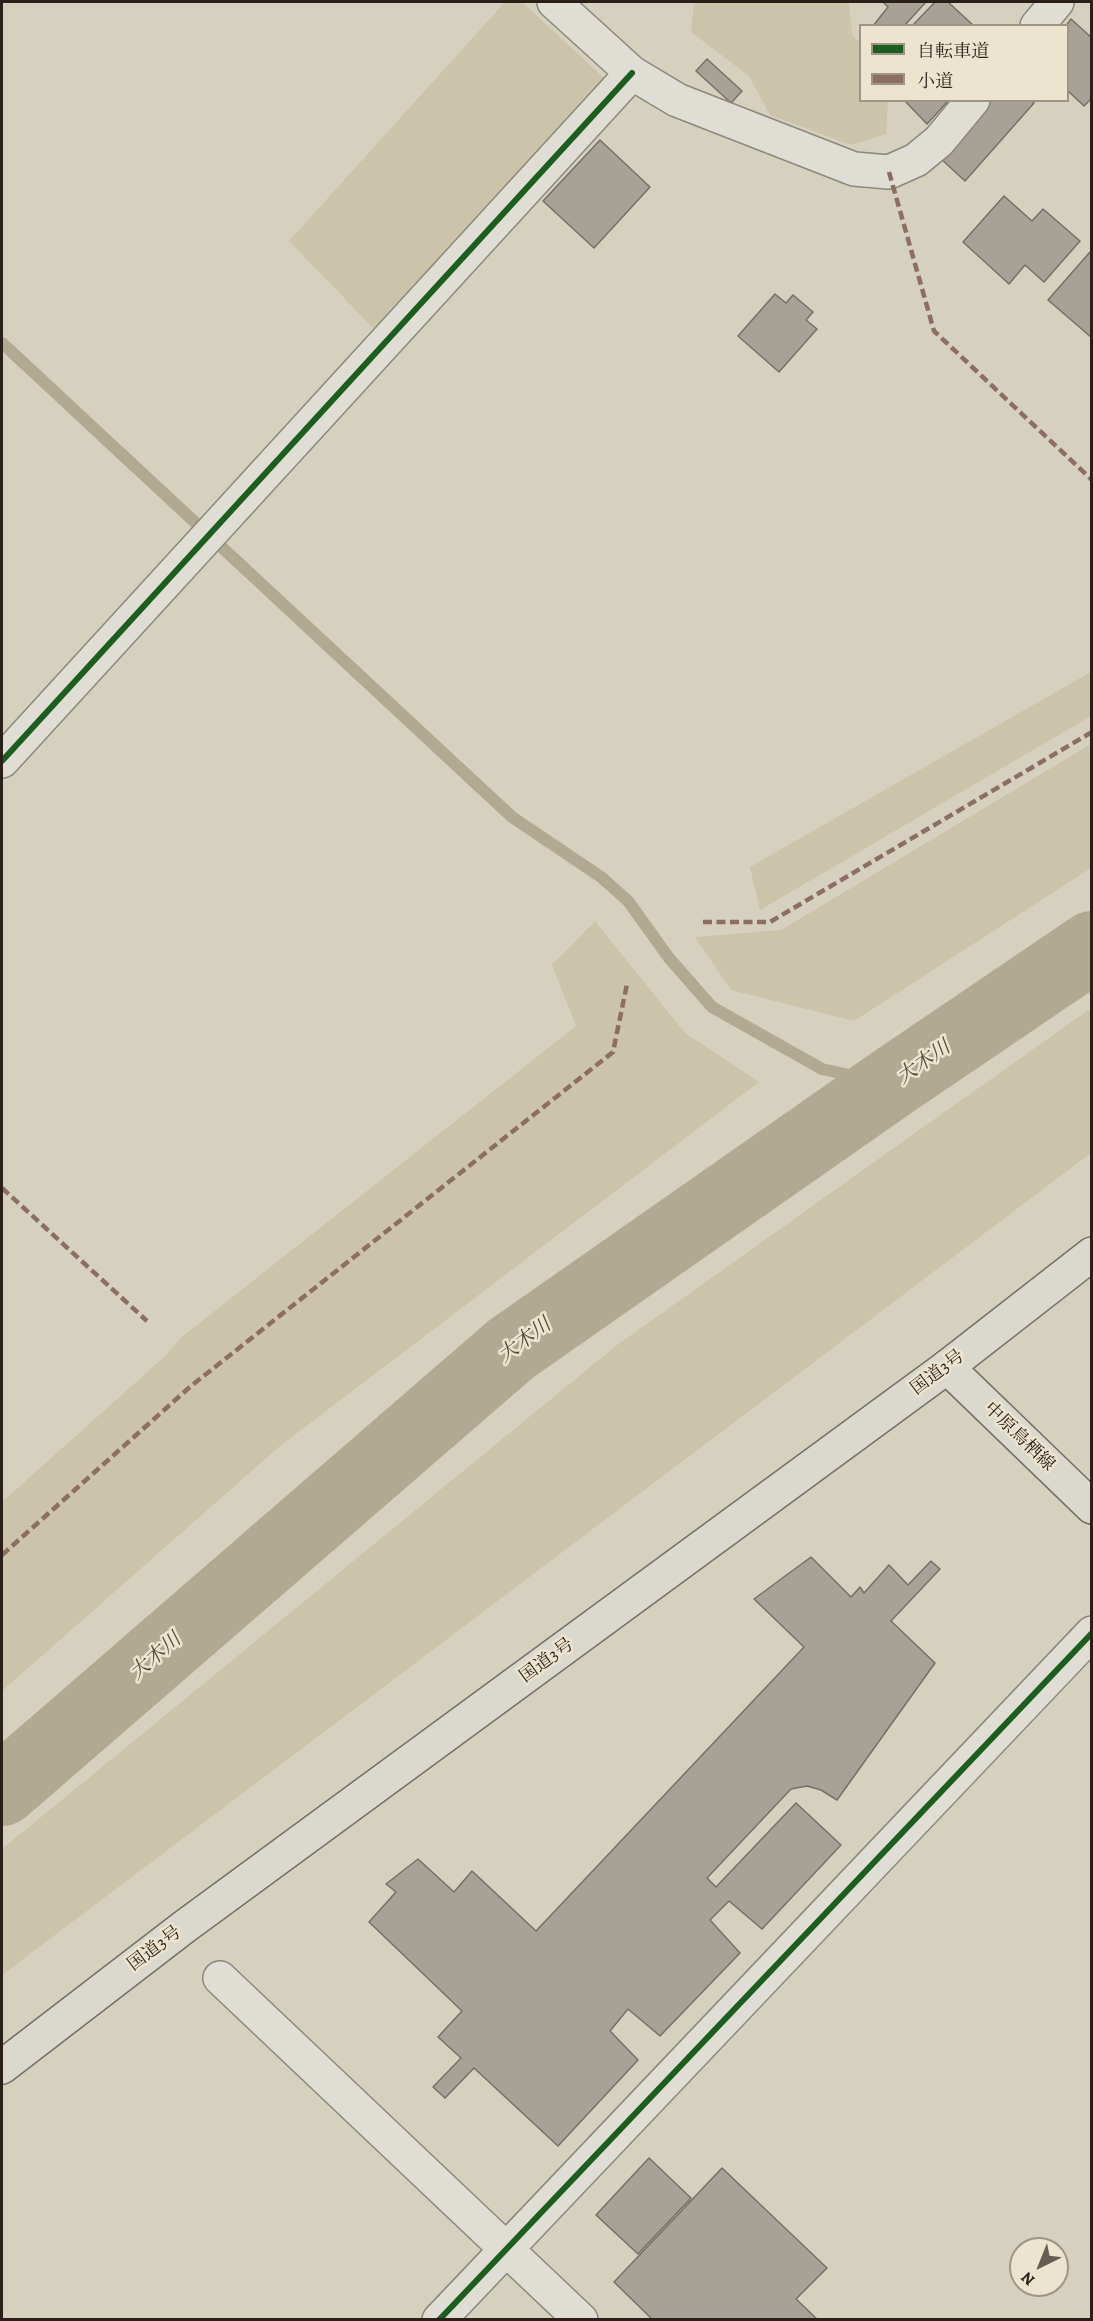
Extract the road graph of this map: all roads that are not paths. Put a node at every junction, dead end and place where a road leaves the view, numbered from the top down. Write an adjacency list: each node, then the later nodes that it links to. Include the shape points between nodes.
1 (554, 2): 4 (street)
2 (1057, 2): 3 (street)
3 (1039, 24)
4 (632, 73): 5 (street, via 677,100 854,169 872,171 890,172 916,160 939,141); 6 (street)
5 (971, 102)
6 (2, 761)
7 (1092, 1254): 8 (main road, 国道3号)
8 (947, 1367): 9 (main road, 中原鳥栖線); 12 (main road, 国道3号, via 193,1920)
9 (1092, 1507)
10 (1092, 1633): 13 (street)
11 (220, 1978): 13 (street)
12 (2, 2067)
13 (506, 2248): 14 (street); 15 (street)
14 (439, 2319)
15 (581, 2319)

